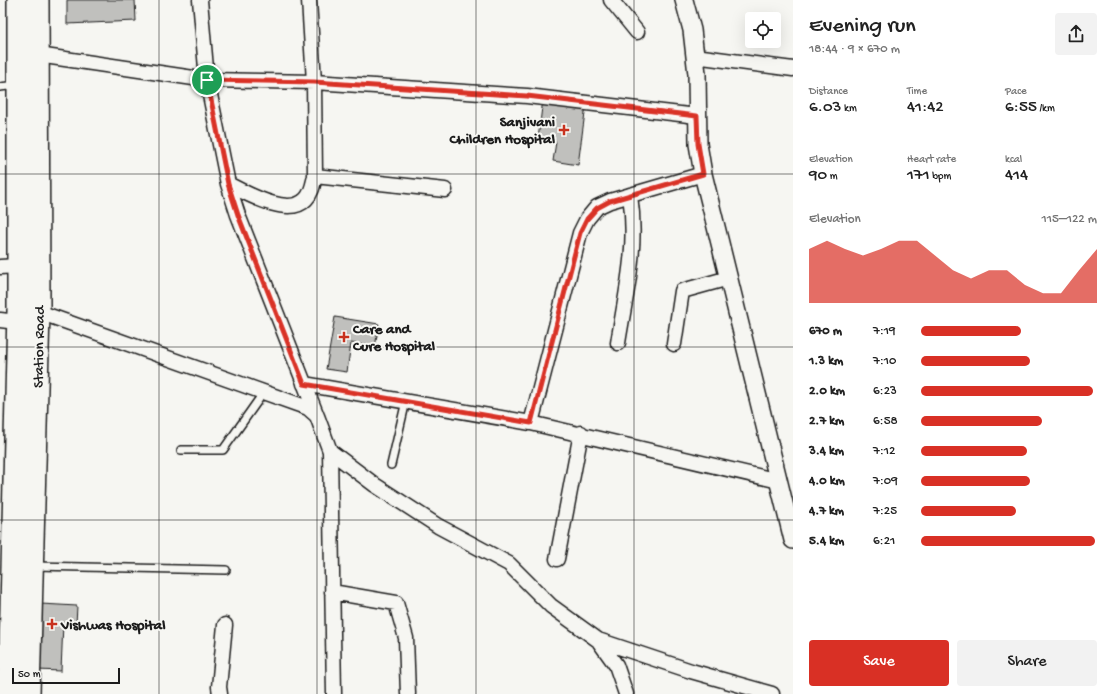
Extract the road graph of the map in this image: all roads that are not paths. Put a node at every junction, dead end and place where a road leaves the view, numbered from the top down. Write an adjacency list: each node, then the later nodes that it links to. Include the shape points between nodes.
1 (18, 0): 13 (main road, Station Road)
2 (38, 0): 8 (main road, Station Road)
3 (200, 0): 11 (street)
4 (309, 0): 12 (street)
5 (611, 0): 7 (street)
6 (684, 0): 9 (street, via 692,30)
7 (637, 32)
8 (38, 55): 11 (street); 13 (main road, Station Road)
9 (695, 56): 10 (street); 14 (street)
10 (793, 69)
11 (207, 80): 12 (street); 17 (street)
12 (314, 82): 14 (street, via 527,96); 16 (street)
13 (22, 85): 20 (main road, Station Road); 22 (main road, Station Road)
14 (697, 116): 15 (street)
15 (703, 174): 19 (street); 21 (street)
16 (315, 176): 17 (street, via 312,189 306,199 297,206 285,207 268,202); 18 (street)
17 (228, 184): 26 (street)
18 (445, 190)
19 (630, 195): 24 (street, via 633,248); 30 (street, via 597,208 587,219 580,233)
20 (9, 266): 23 (main road, Station Road)
21 (729, 278): 25 (street, via 682,291); 35 (street)
22 (39, 312): 27 (street); 38 (main road, Station Road)
23 (9, 321): 39 (main road, Station Road)
24 (618, 343)
25 (674, 344)
26 (304, 384): 28 (street); 29 (street)
27 (264, 392): 29 (street, via 308,408); 32 (lane, via 223,450)
28 (406, 401): 30 (street); 34 (lane)
29 (317, 416): 33 (street)
30 (531, 423): 31 (street)
31 (581, 433): 35 (street); 37 (street)
32 (181, 450)
33 (330, 451): 41 (street); 43 (street, via 438,526 509,564 551,606)
34 (391, 465)
35 (779, 481): 36 (street)
36 (793, 540)
37 (557, 559)
38 (32, 566): 40 (lane); 45 (main road, Station Road)
39 (6, 569): 44 (main road, Station Road)
40 (226, 570)
41 (332, 592): 47 (street); 48 (street, via 396,603 406,638)
42 (225, 625): 46 (street)
43 (598, 640): 49 (street, via 616,665); 50 (street, via 691,671)
44 (6, 688)
45 (29, 694)
46 (220, 694)
47 (334, 694)
48 (408, 694)
49 (626, 694)
50 (772, 694)

